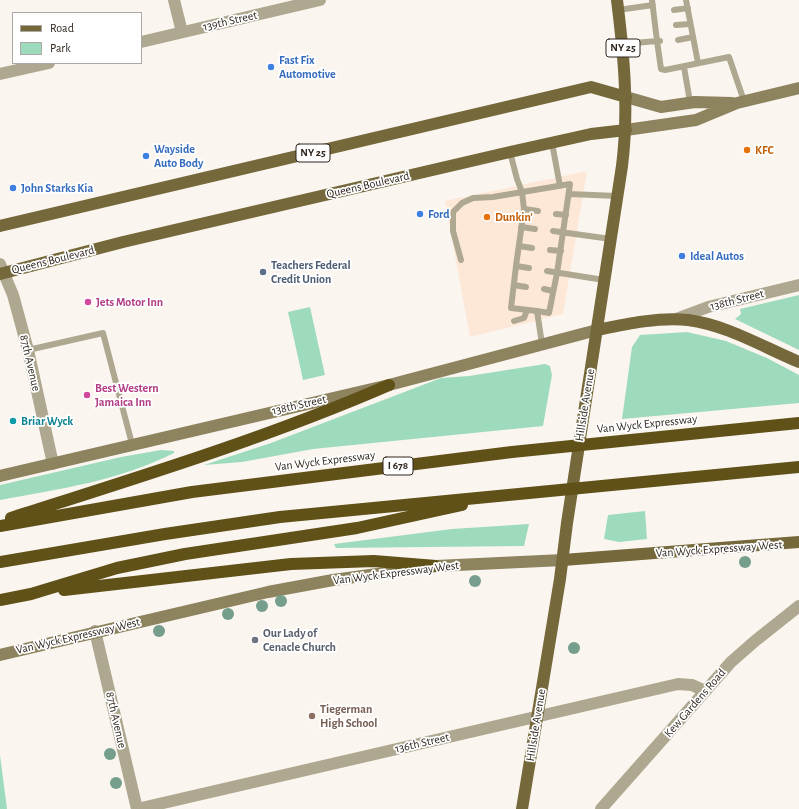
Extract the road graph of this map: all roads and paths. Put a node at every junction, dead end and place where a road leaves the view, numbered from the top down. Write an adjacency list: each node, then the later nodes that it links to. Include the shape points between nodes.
1 (174, 0): 10 (street)
2 (320, 0): 10 (street, 139th Street)
3 (686, 0): 6 (lane)
4 (652, 3): 5 (lane); 13 (lane)
5 (618, 5): 15 (main road, Hillside Avenue / NY 25)
6 (688, 8): 7 (lane); 8 (lane)
7 (674, 10)
8 (690, 24): 9 (lane); 11 (lane)
9 (676, 26)
10 (182, 32): 14 (street, 139th Street)
11 (693, 37): 12 (lane); 16 (lane)
12 (678, 40)
13 (659, 41): 15 (lane); 18 (lane, via 661,70)
14 (142, 42)
15 (623, 44): 21 (main road, Hillside Avenue / NY 25)
16 (698, 63): 18 (lane); 23 (lane, via 729,57)
17 (45, 64): 19 (street)
18 (684, 67): 22 (lane)
19 (0, 74)
20 (799, 88): 23 (main road, Queens Boulevard)
21 (626, 97): 22 (main road, Queens Boulevard, via 661,107); 24 (main road, Hillside Avenue / NY 25); 35 (main road, Queens Boulevard / NY 25, via 591,87)
22 (690, 102): 23 (main road, Queens Boulevard)
23 (740, 102): 24 (main road, Queens Boulevard, via 696,120)
24 (626, 130): 25 (main road, Queens Boulevard, via 591,134); 30 (main road, Hillside Avenue)
25 (552, 143): 26 (main road, Queens Boulevard); 27 (lane)
26 (510, 152): 28 (lane); 48 (main road, Queens Boulevard)
27 (560, 186): 28 (lane); 29 (lane, via 570,184)
28 (522, 192): 31 (lane); 45 (lane, via 474,198 462,203 453,212 454,231)
29 (569, 194): 30 (lane); 34 (lane)
30 (617, 196): 40 (main road, Hillside Avenue)
31 (524, 209): 32 (lane); 36 (lane)
32 (538, 211)
33 (556, 214): 34 (lane)
34 (566, 215): 39 (lane)
35 (0, 226)
36 (521, 227): 37 (lane); 41 (lane)
37 (535, 229)
38 (553, 231): 39 (lane)
39 (563, 233): 40 (lane); 44 (lane)
40 (611, 239): 51 (main road, Hillside Avenue)
41 (519, 246): 42 (lane); 46 (lane)
42 (532, 248)
43 (550, 250): 44 (lane)
44 (561, 251): 50 (lane)
45 (461, 260)
46 (516, 266): 47 (lane); 52 (lane)
47 (529, 268)
48 (1, 270): 63 (street, 87th Avenue, via 13,295)
49 (547, 271): 50 (lane)
50 (557, 274): 51 (lane); 56 (lane)
51 (604, 280): 61 (main road, Hillside Avenue)
52 (514, 285): 54 (lane); 57 (lane, via 511,308)
53 (799, 285): 59 (street, 138th Street, via 708,307)
54 (526, 286)
55 (544, 290): 56 (lane)
56 (553, 291): 58 (lane, via 549,313)
57 (527, 310): 58 (lane); 60 (lane, via 524,318)
58 (537, 311): 62 (lane)
59 (676, 319): 61 (main road, via 630,323); 64 (main road, via 722,328)
60 (514, 321)
61 (597, 330): 62 (main road, 138th Street); 75 (main road, Hillside Avenue)
62 (542, 344): 65 (main road, 138th Street)
63 (28, 350): 67 (lane, via 103,333); 68 (street, 87th Avenue)
64 (799, 362)
65 (389, 385): 67 (main road, 138th Street); 72 (highway, via 320,415 153,473)
66 (799, 423): 73 (highway, Van Wyck Expressway / I 678, via 512,452 192,492)
67 (132, 444): 68 (main road, 138th Street)
68 (53, 464): 70 (main road, 138th Street)
69 (799, 467): 71 (highway)
70 (0, 476)
71 (508, 494): 76 (highway, via 229,524); 78 (highway, via 357,528 185,554 117,568)
72 (0, 521)
73 (0, 526)
74 (799, 542): 75 (main road, Van Wyck Expressway West)
75 (563, 560): 77 (main road, Van Wyck Expressway West); 84 (main road, Hillside Avenue)
76 (0, 562)
77 (436, 566): 78 (highway, via 374,561 291,564); 81 (main road, Van Wyck Expressway West, via 268,592)
78 (31, 594): 79 (highway)
79 (0, 600)
80 (799, 606): 83 (street, Kew Gardens Road, via 741,652)
81 (95, 631): 82 (main road, Van Wyck Expressway West); 85 (street, 87th Avenue)
82 (0, 655)
83 (705, 691): 84 (street, 136th Street, via 692,685 678,684); 87 (street, Kew Gardens Road)
84 (538, 716): 85 (street, 136th Street); 86 (main road, Hillside Avenue)
85 (137, 809)
86 (522, 809)
87 (601, 809)

